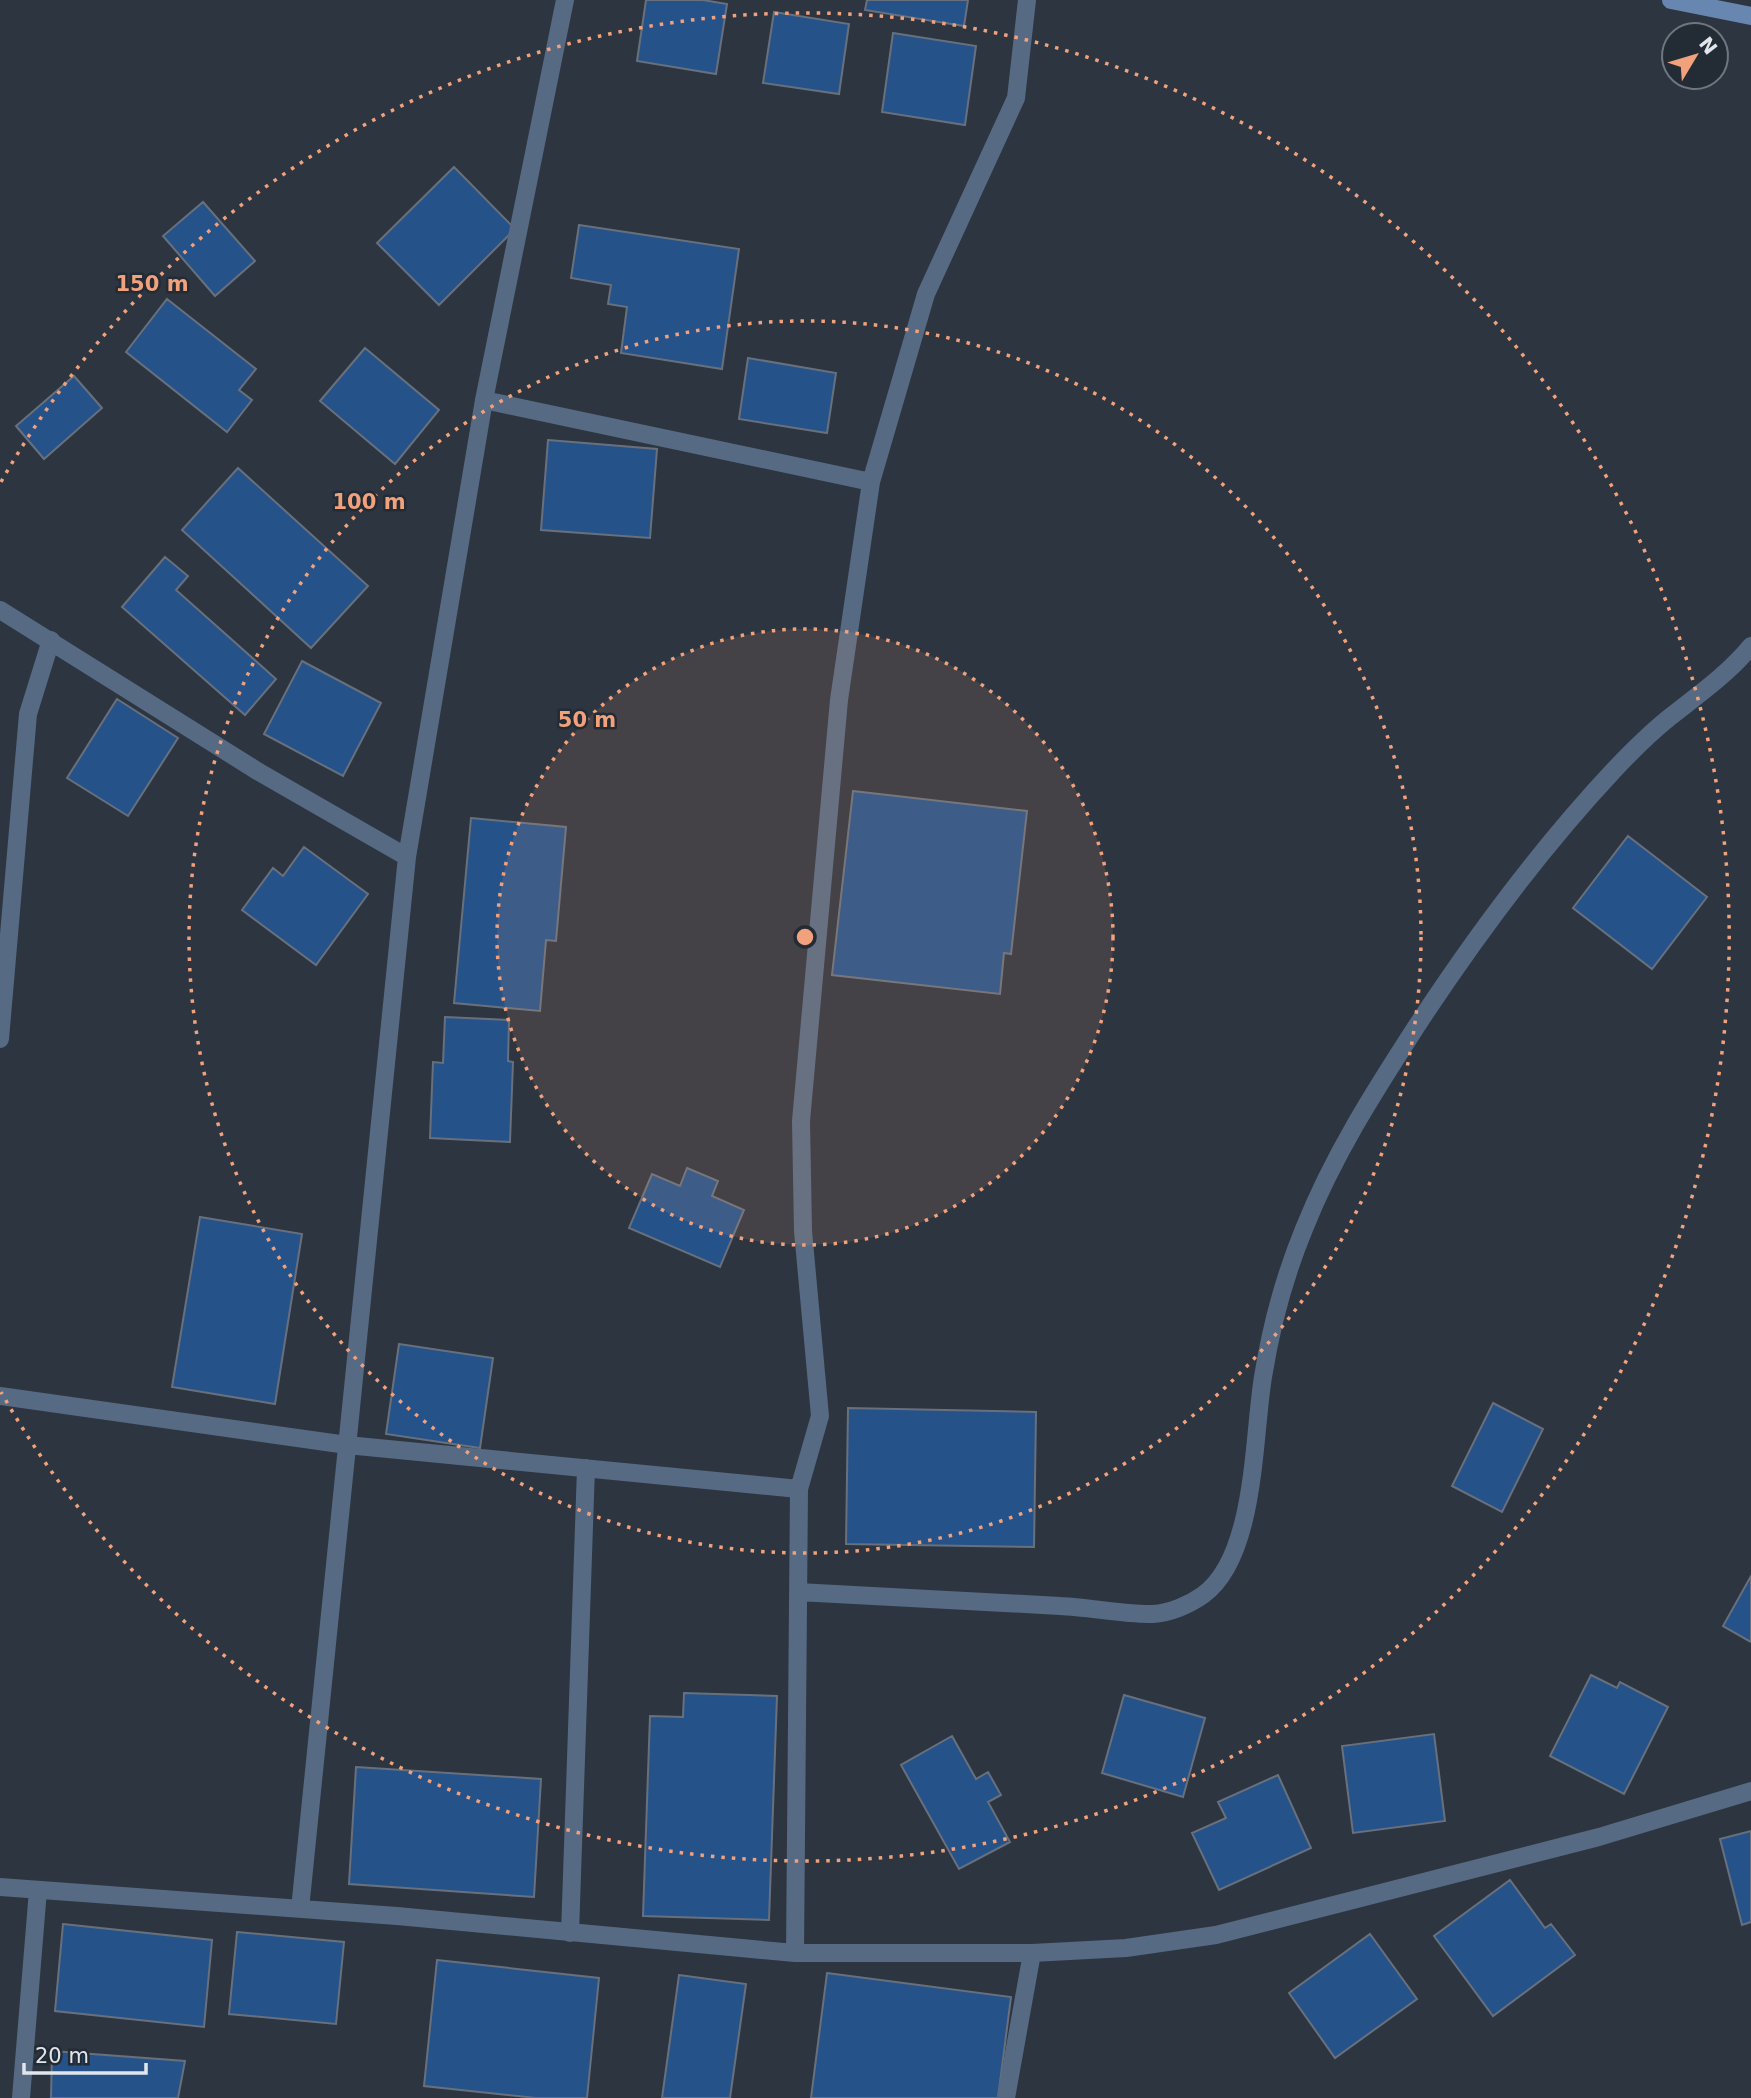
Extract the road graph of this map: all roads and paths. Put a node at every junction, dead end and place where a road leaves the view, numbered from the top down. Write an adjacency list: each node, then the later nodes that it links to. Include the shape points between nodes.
1 (565, 0): 5 (street)
2 (1027, 0): 6 (street, via 1016,99 926,294)
3 (1671, 0): 4 (street)
4 (1751, 16)
5 (484, 400): 6 (street); 10 (street)
6 (871, 482): 15 (street, via 839,700 801,1121 803,1231 820,1416)
7 (0, 610): 8 (street)
8 (51, 640): 10 (street, via 259,772); 11 (street, via 28,714)
9 (1751, 646): 16 (street, via 1665,720 1566,824 1447,980 1364,1107 1328,1173 1280,1301 1263,1375 1238,1543 1225,1572 1205,1593 1182,1607 1154,1614)
10 (407, 857): 13 (street)
11 (0, 1039)
12 (0, 1396): 13 (street)
13 (347, 1445): 14 (street); 20 (street)
14 (586, 1468): 15 (street); 21 (street)
15 (799, 1489): 16 (street)
16 (798, 1592): 22 (street)
17 (1751, 1791): 23 (street, via 1599,1837 1216,1936 1126,1948)
18 (0, 1887): 19 (street)
19 (38, 1890): 20 (street); 24 (street)
20 (300, 1909): 21 (street)
21 (570, 1933): 22 (street)
22 (795, 1953): 23 (street)
23 (1032, 1953): 25 (street)
24 (21, 2098)
25 (1006, 2098)

